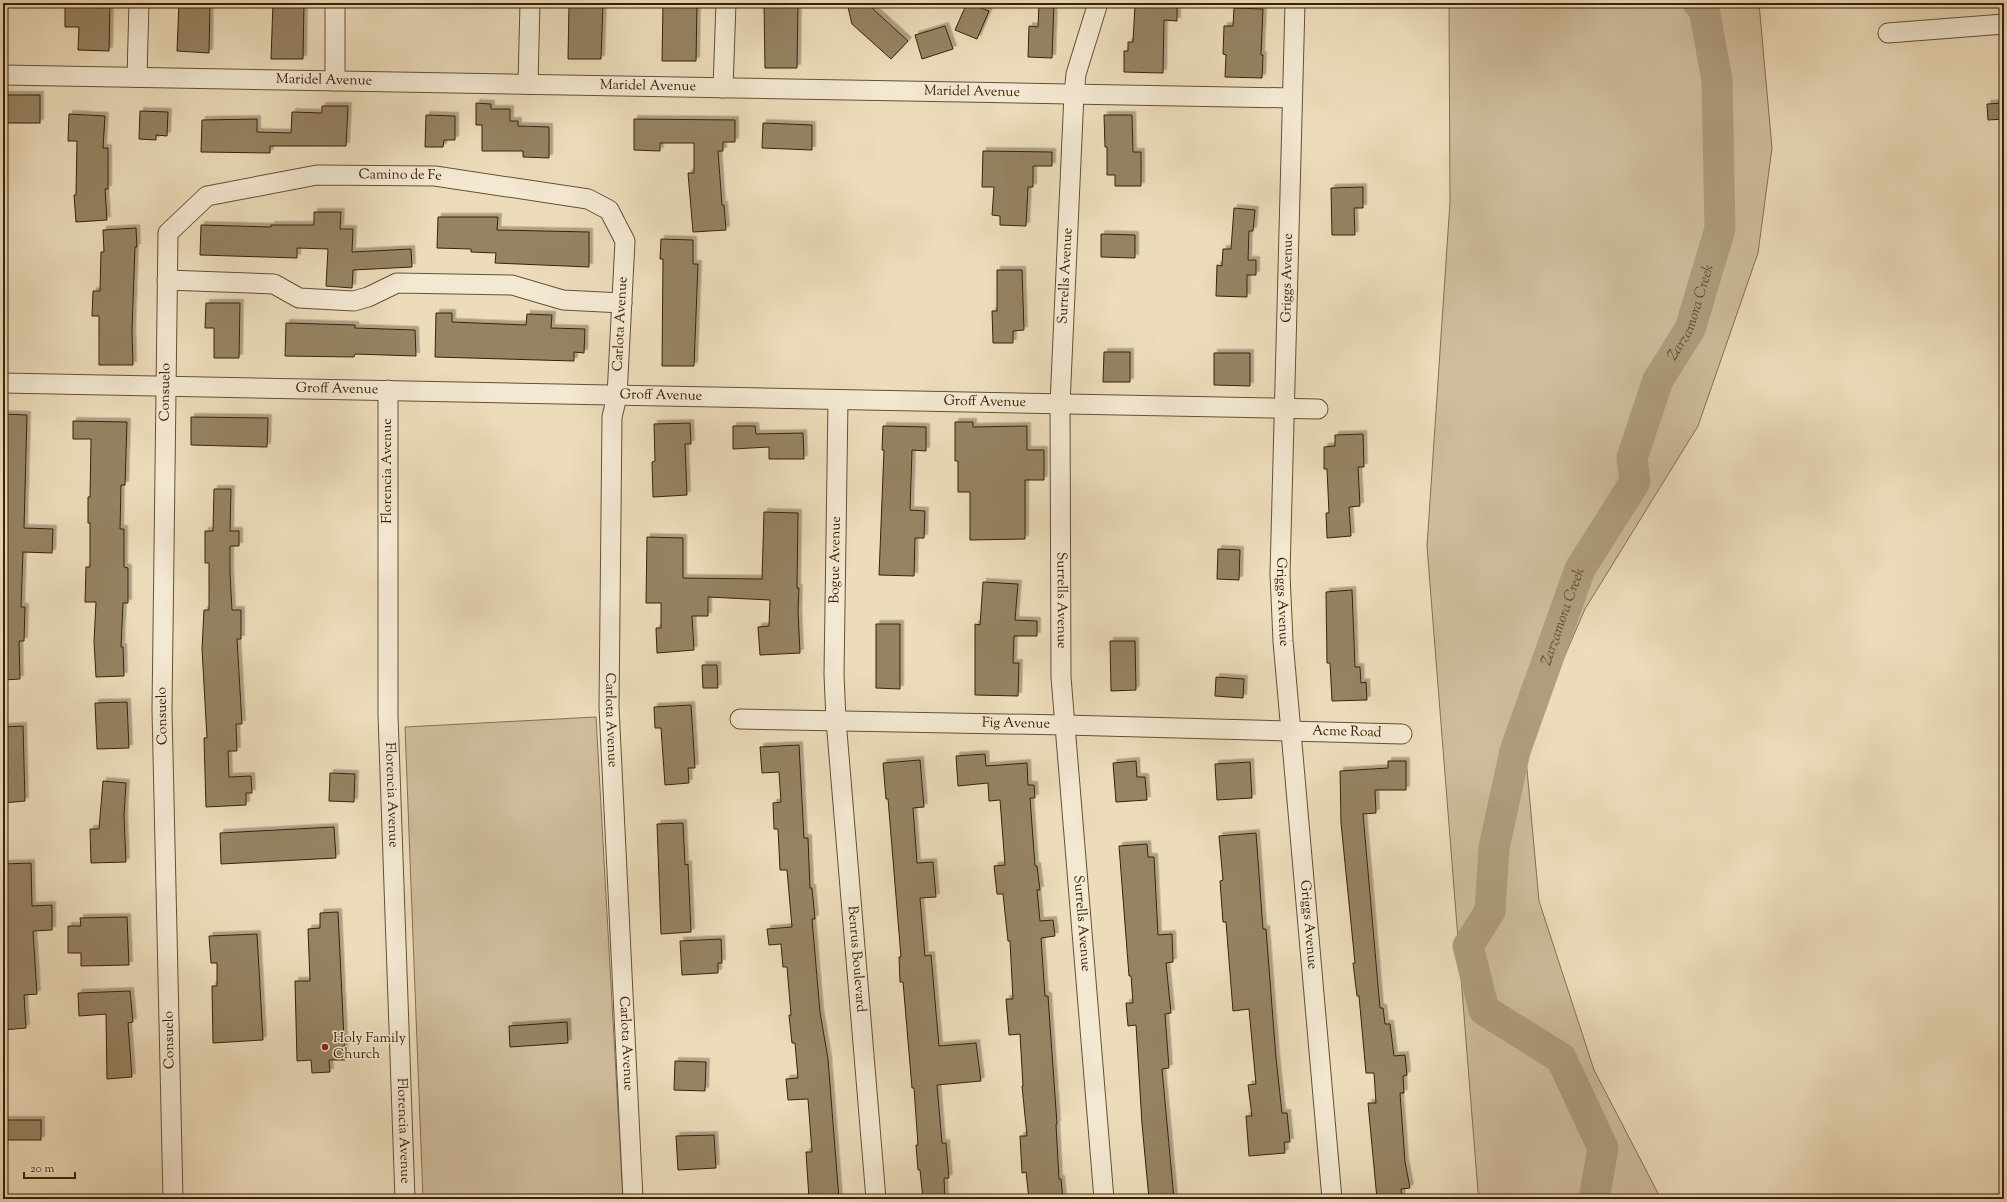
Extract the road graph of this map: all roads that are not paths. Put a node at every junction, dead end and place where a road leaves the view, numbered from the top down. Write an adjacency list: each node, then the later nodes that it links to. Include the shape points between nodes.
1 (139, 3): 10 (street)
2 (335, 3): 11 (street)
3 (530, 3): 12 (street)
4 (726, 3): 13 (street)
5 (1098, 3): 14 (street, Surrells Avenue, via 1076,74)
6 (1295, 3): 15 (street, Griggs Avenue)
7 (2004, 24): 8 (street)
8 (1888, 33)
9 (3, 75): 10 (street, Maridel Avenue)
10 (137, 77): 11 (street, Maridel Avenue)
11 (335, 81): 12 (street, Maridel Avenue)
12 (528, 84): 13 (street, Maridel Avenue)
13 (723, 88): 14 (street, Maridel Avenue)
14 (1074, 94): 15 (street, Maridel Avenue); 25 (street, Surrells Avenue)
15 (1292, 98): 26 (street, Griggs Avenue)
16 (168, 233): 17 (street, Camino de Fe, via 207,196 317,175 356,174 434,176 588,199 609,210); 18 (street, Consuelo)
17 (625, 241): 19 (street, Carlota Avenue)
18 (167, 280): 19 (street, via 274,284 299,298 354,301 398,283 512,286 563,300); 21 (street, Consuelo)
19 (622, 303): 23 (street, Carlota Avenue)
20 (3, 383): 21 (street, Groff Avenue)
21 (165, 386): 22 (street, Groff Avenue); 33 (street, Consuelo, via 162,710)
22 (388, 390): 23 (street, Groff Avenue); 34 (street, Florencia Avenue, via 388,715)
23 (617, 396): 24 (street, Groff Avenue); 35 (street, Carlota Avenue, via 612,416 609,707)
24 (838, 400): 25 (street, Groff Avenue); 29 (street, Bogue Avenue, via 834,675)
25 (1060, 404): 26 (street, Groff Avenue); 30 (street, Surrells Avenue, via 1061,677)
26 (1285, 409): 27 (street, Groff Avenue); 31 (street, Griggs Avenue, via 1280,574 1282,641)
27 (1318, 409)
28 (740, 720): 29 (street, Fig Avenue)
29 (836, 720): 30 (street, Fig Avenue); 36 (street, Benrus Boulevard)
30 (1065, 725): 31 (street, Fig Avenue); 37 (street, Surrells Avenue)
31 (1292, 731): 32 (street, Acme Road); 38 (street, Griggs Avenue)
32 (1402, 734)
33 (173, 1199)
34 (405, 1199)
35 (633, 1199)
36 (876, 1199)
37 (1104, 1199)
38 (1332, 1199)

